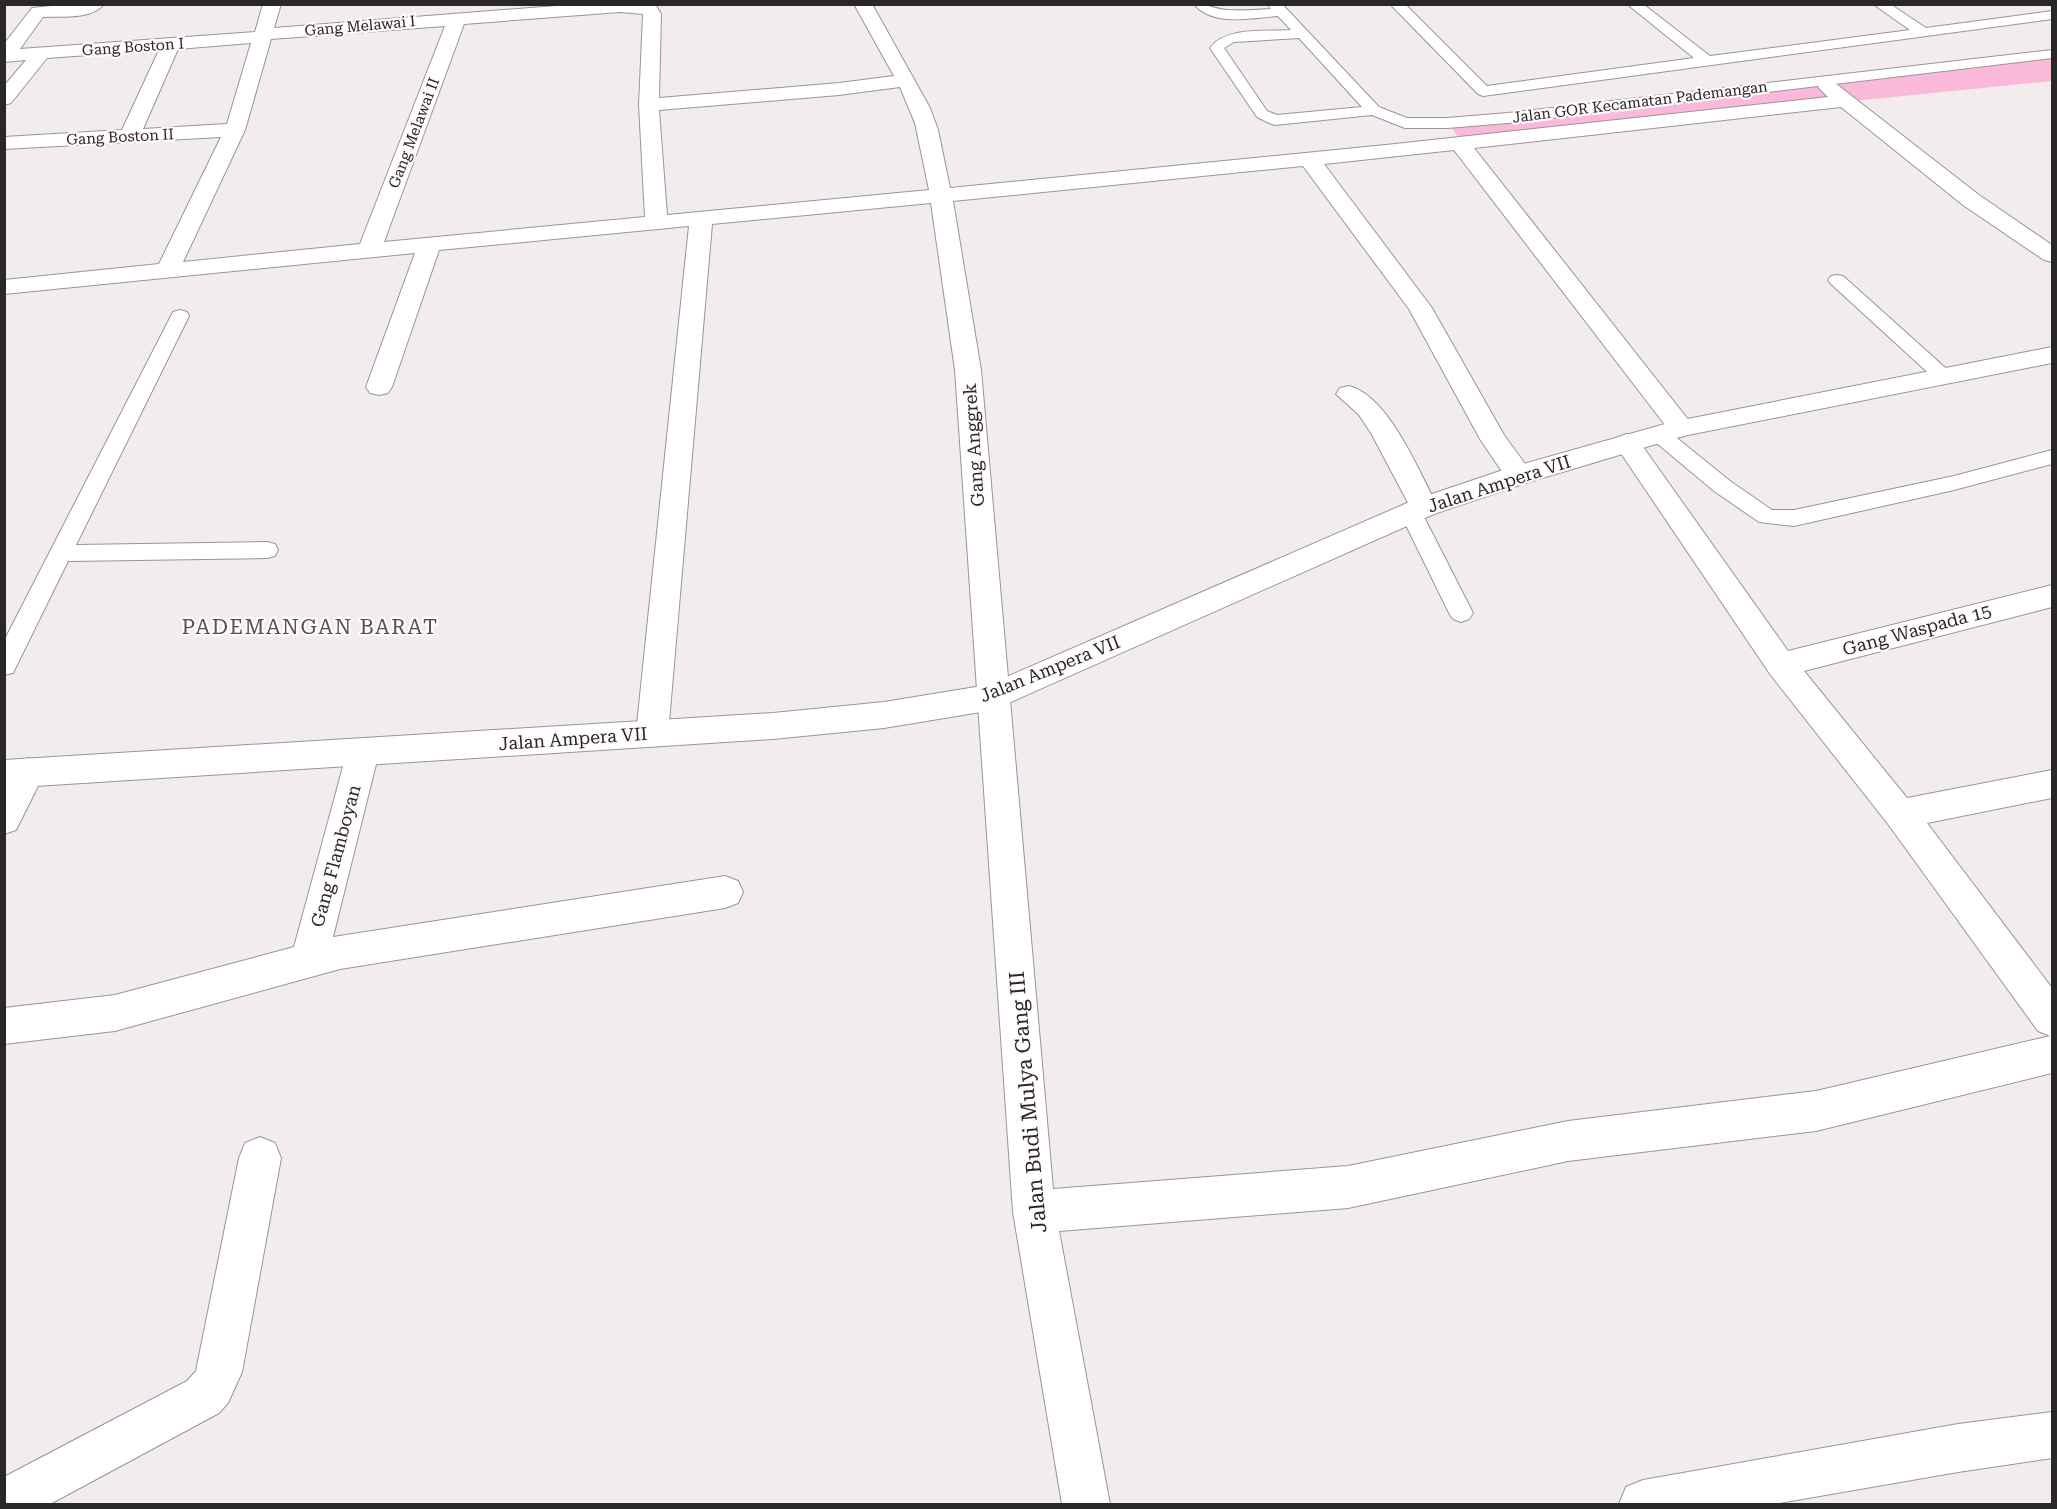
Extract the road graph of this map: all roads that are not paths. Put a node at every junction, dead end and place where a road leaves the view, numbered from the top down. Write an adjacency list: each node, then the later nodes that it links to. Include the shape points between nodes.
1 (95, 4): 17 (street, via 85,9 38,12)
2 (272, 4): 13 (street)
3 (863, 4): 19 (street, Gang Anggrek)
4 (1201, 4): 8 (lane, via 1205,10 1219,14)
5 (1397, 4): 18 (lane, via 1483,91)
6 (1634, 4): 18 (lane)
7 (1880, 4): 11 (lane)
8 (1277, 8): 12 (lane, Jalan GOR Kecamatan Pademangan)
9 (2052, 15): 11 (lane)
10 (458, 18): 13 (street, Gang Melawai I); 23 (street, Gang Melawai I, via 648,7 652,14); 34 (street, Gang Melawai II)
11 (1923, 32): 18 (lane)
12 (1300, 34): 24 (lane, Jalan GOR Kecamatan Pademangan); 24 (lane, via 1231,38 1217,48 1262,114 1275,120)
13 (262, 36): 14 (street, Gang Boston I); 25 (street)
14 (170, 46): 15 (street, Gang Boston I); 26 (street)
15 (42, 53): 17 (street, Gang Boston I); 21 (street)
16 (2052, 54): 20 (lane, Jalan GOR Kecamatan Pademangan)
17 (5, 55)
18 (1707, 61)
19 (906, 80): 23 (street); 30 (street, Gang Anggrek, via 923,113)
20 (1822, 83): 22 (street); 24 (lane, Jalan GOR Kecamatan Pademangan, via 1447,123 1405,123)
21 (4, 99)
22 (1843, 99): 28 (street); 35 (street, via 1971,200)
23 (649, 105): 32 (street)
24 (1374, 110)
25 (235, 130): 26 (street, Gang Boston II); 36 (street)
26 (129, 137): 27 (street, Gang Boston II)
27 (4, 143)
28 (1459, 143): 29 (street); 44 (street)
29 (1309, 159): 30 (street); 47 (street, via 1420,308 1493,439)
30 (940, 194): 31 (street); 55 (street, Gang Anggrek, via 968,370)
31 (701, 220): 32 (street); 56 (street)
32 (656, 223): 33 (street)
33 (430, 244): 34 (street); 42 (street)
34 (370, 249): 36 (street)
35 (2052, 255)
36 (168, 270): 38 (street)
37 (1837, 280): 41 (lane)
38 (4, 287)
39 (180, 316): 50 (lane)
40 (2052, 355): 41 (street, Jalan Ampera VII)
41 (1943, 376): 44 (street, Jalan Ampera VII)
42 (379, 387)
43 (1349, 394): 48 (street, via 1368,409 1383,431)
44 (1671, 431): 45 (street, Jalan Ampera VII); 46 (lane, via 1722,486 1767,517 1794,518)
45 (1627, 443): 47 (street, Jalan Ampera VII); 53 (street)
46 (2052, 457)
47 (1519, 476): 48 (street, Jalan Ampera VII)
48 (1418, 510): 52 (lane); 55 (street, Jalan Ampera VII)
49 (267, 550): 50 (lane)
50 (63, 553): 54 (lane)
51 (2052, 596): 53 (street, Gang Waspada 15)
52 (1461, 613)
53 (1781, 665): 60 (street)
54 (4, 666)
55 (993, 697): 56 (street, Jalan Ampera VII, via 866,717); 68 (street, Jalan Budi Mulya Gang III)
56 (652, 734): 57 (street, Jalan Ampera VII)
57 (363, 752): 58 (street, Jalan Ampera VII); 63 (street, Gang Flamboyan)
58 (16, 773): 61 (street)
59 (2052, 784): 60 (street)
60 (1900, 814): 64 (street)
61 (4, 820)
62 (725, 892): 63 (street)
63 (309, 959): 65 (street, via 115,1013)
64 (2052, 1018)
65 (4, 1026)
66 (2052, 1054): 68 (street, via 1815,1111 1568,1141 1348,1187)
67 (260, 1158): 70 (street, via 219,1372 212,1387 203,1397)
68 (1034, 1212): 71 (street, Jalan Budi Mulya Gang III)
69 (2052, 1435): 72 (street)
70 (4, 1503)
71 (1086, 1504)
72 (1643, 1504)

